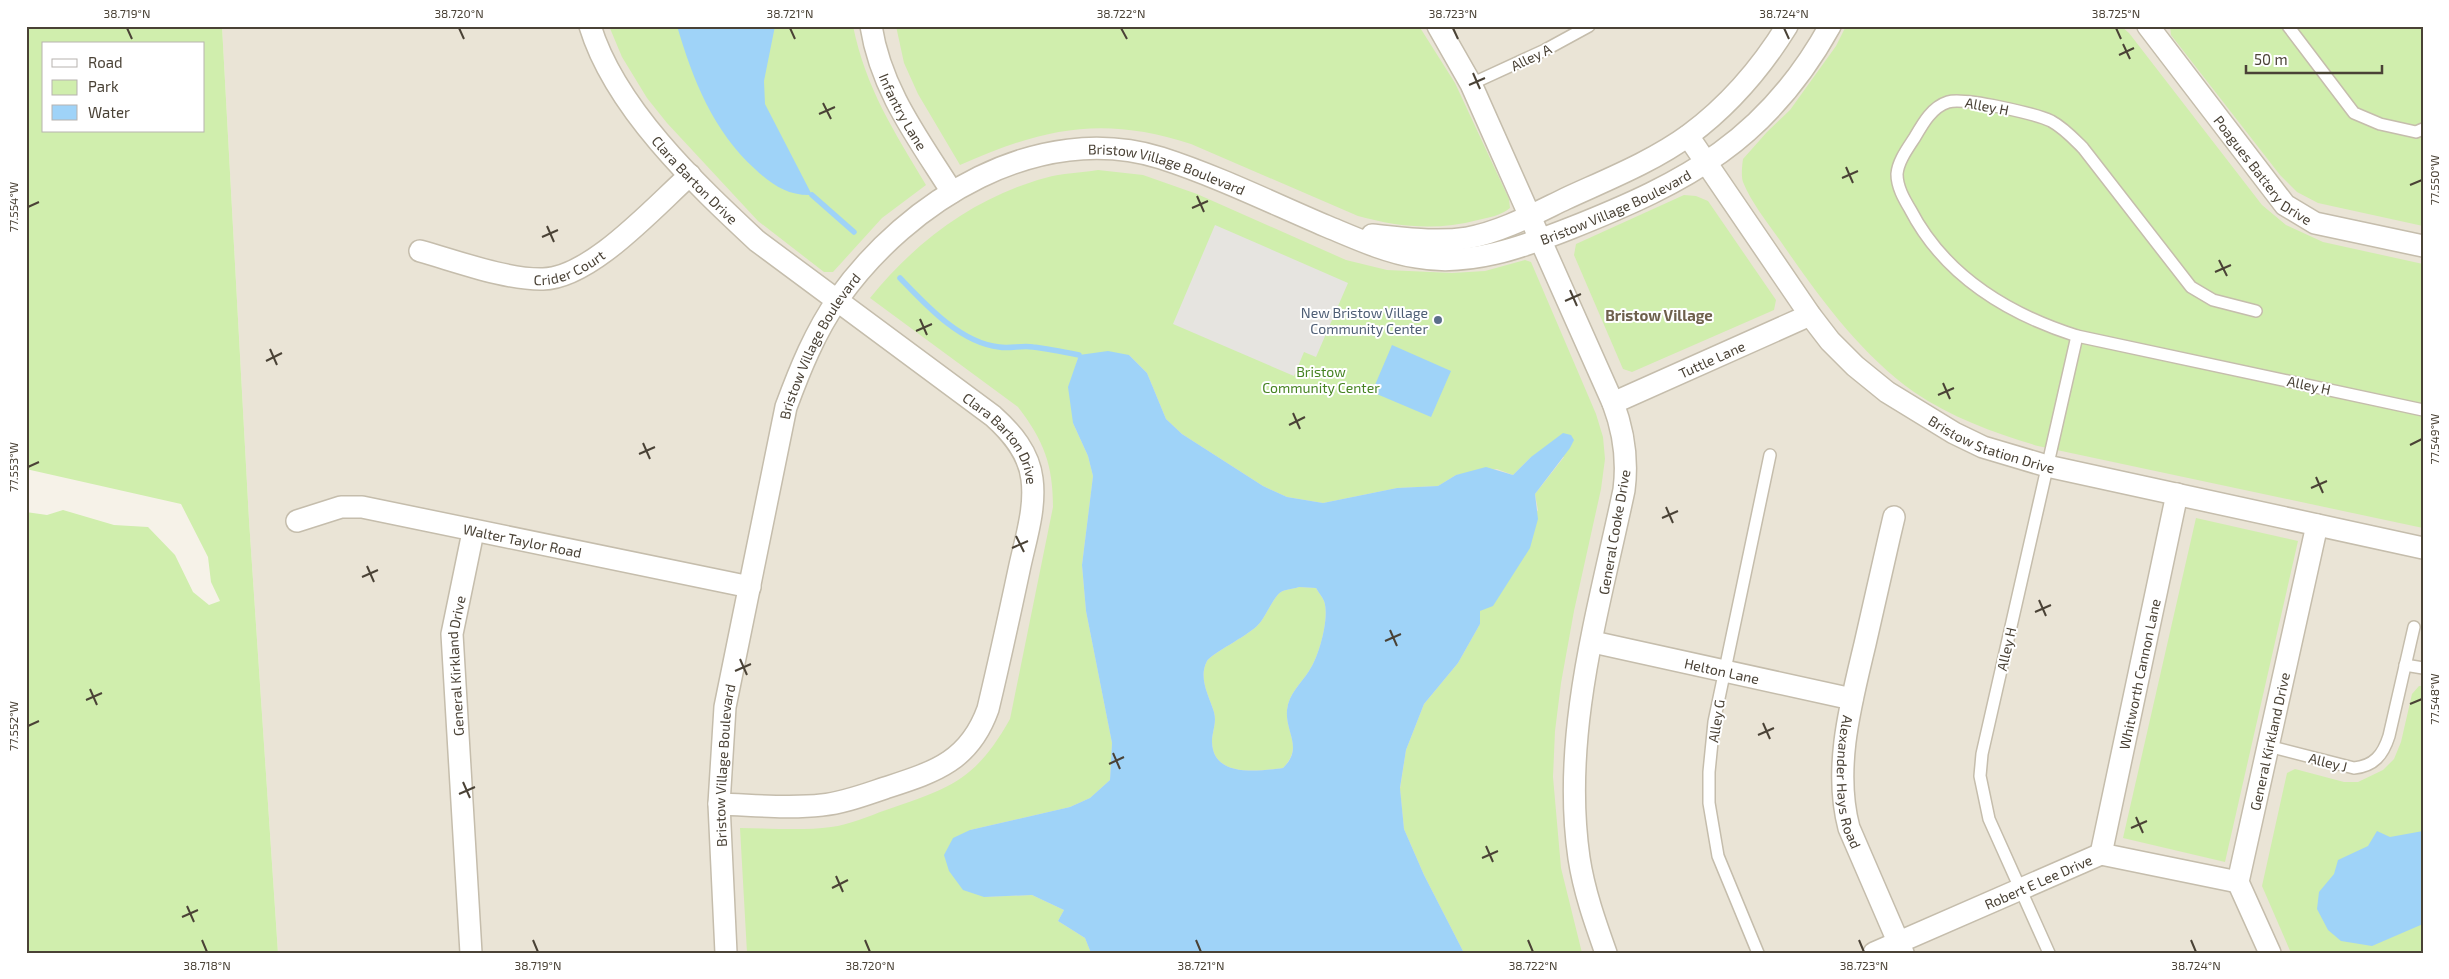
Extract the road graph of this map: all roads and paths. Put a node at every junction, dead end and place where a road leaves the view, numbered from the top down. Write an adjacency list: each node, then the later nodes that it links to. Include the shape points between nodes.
1 (590, 26): 13 (street, Clara Barton Drive, via 614,82)
2 (871, 26): 14 (street, Infantry Lane, via 875,51 887,85)
3 (1438, 26): 9 (street, General Cooke Drive)
4 (1589, 26): 9 (lane, Alley A)
5 (1787, 26): 11 (street, Bristow Village Boulevard, via 1745,83)
6 (1830, 26): 12 (street, Bristow Village Boulevard, via 1792,86 1758,123)
7 (2148, 26): 18 (street, Poagues Battery Drive, via 2284,206 2316,223)
8 (2288, 26): 10 (lane, via 2354,113 2380,124)
9 (1471, 84): 15 (street, General Cooke Drive)
10 (2419, 131)
11 (1688, 136): 12 (street, Bristow Station Drive); 15 (street, Bristow Village Boulevard)
12 (1706, 165): 17 (street, Bristow Village Boulevard, via 1624,207); 22 (street, Bristow Station Drive)
13 (690, 175): 19 (street, Crider Court, via 602,254 576,271 559,277 526,279); 20 (street, Clara Barton Drive, via 757,241)
14 (952, 192): 16 (street, Bristow Village Boulevard, via 1007,166 1057,151 1085,147 1117,149 1184,166); 20 (street, Bristow Village Boulevard, via 890,238)
15 (1529, 216): 16 (street, Bristow Village Boulevard, via 1489,232 1446,240); 17 (street, General Cooke Drive)
16 (1342, 233): 17 (street, Bristow Village Boulevard, via 1419,258 1449,259 1498,253)
17 (1540, 240): 24 (street, General Cooke Drive)
18 (2423, 246)
19 (420, 252)
20 (836, 302): 34 (street, Bristow Village Boulevard, via 800,368 786,407); 42 (street, Clara Barton Drive, via 993,416 1012,434 1029,466 1032,480 1030,518 988,709 982,727 967,748 925,774 822,805)
21 (2256, 311): 23 (lane, Alley H, via 2213,300 2191,287 2064,128 2049,120 1962,100 1937,108 1925,120 1901,160 1897,174 1899,187 1918,225 1948,262 1980,290 2042,325)
22 (1810, 315): 24 (street, Tuttle Lane); 27 (street, Bristow Station Drive, via 1830,342 1855,366 1915,410 1983,447)
23 (2077, 336): 25 (lane, Alley H); 27 (lane, Alley H)
24 (1613, 403): 36 (street, General Cooke Drive, via 1623,436 1626,473)
25 (2423, 410)
26 (1770, 455): 39 (lane, Alley G)
27 (2047, 466): 28 (street, Bristow Station Drive); 45 (lane, Alley H, via 1982,754 1980,776 1989,819)
28 (2178, 494): 31 (street, Bristow Station Drive); 43 (street, Whitworth Cannon Lane)
29 (1894, 517): 40 (street, Alexander Hays Road)
30 (297, 521): 32 (street, Walter Taylor Road, via 341,507 362,507)
31 (2317, 525): 33 (street, Bristow Station Drive); 41 (street, General Kirkland Drive)
32 (473, 532): 34 (street, Walter Taylor Road); 47 (street, General Kirkland Drive, via 452,634)
33 (2423, 548)
34 (750, 587): 42 (street, Bristow Village Boulevard, via 725,707)
35 (2414, 627): 37 (lane, Alley J)
36 (1593, 642): 39 (street, Helton Lane); 49 (street, General Cooke Drive, via 1576,742 1574,800 1579,857)
37 (2406, 665): 38 (lane); 41 (lane, Alley J, via 2386,747 2373,762 2354,768)
38 (2423, 668)
39 (1725, 671): 40 (street, Helton Lane); 50 (lane, Alley G, via 1714,722 1709,803 1718,856)
40 (1852, 698): 46 (street, Alexander Hays Road, via 1843,766 1844,812)
41 (2268, 746): 44 (street, General Kirkland Drive)
42 (719, 804): 48 (street, Bristow Village Boulevard)
43 (2101, 854): 44 (street, Robert E Lee Drive); 45 (street, Robert E Lee Drive)
44 (2238, 882): 53 (street)
45 (2020, 889): 46 (street, Robert E Lee Drive); 52 (lane, Alley H)
46 (1900, 948): 51 (street, Robert E Lee Drive)
47 (471, 953)
48 (726, 953)
49 (1606, 953)
50 (1758, 953)
51 (1874, 953)
52 (2049, 953)
53 (2270, 953)

